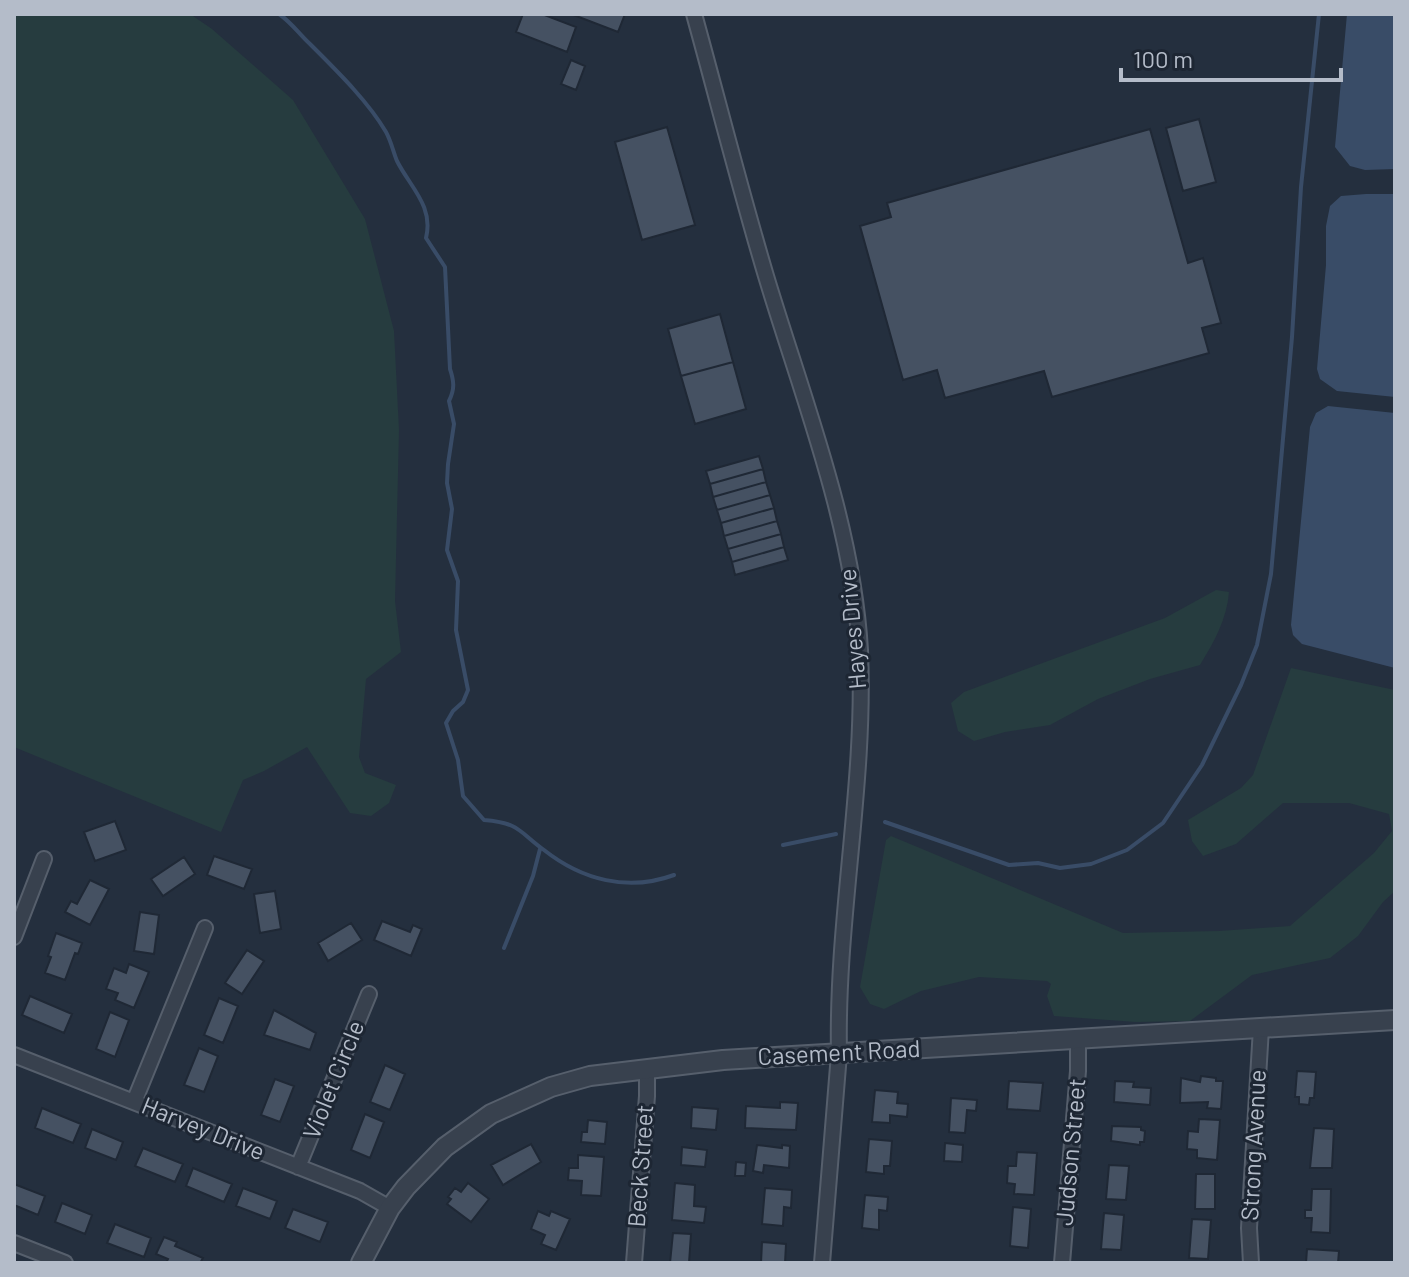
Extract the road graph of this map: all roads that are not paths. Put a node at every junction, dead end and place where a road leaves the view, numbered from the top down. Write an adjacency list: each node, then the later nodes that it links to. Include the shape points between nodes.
1 (694, 14): 9 (street, Hayes Drive, via 829,482 860,649)
2 (44, 859): 4 (street)
3 (205, 928): 12 (street)
4 (14, 937)
5 (369, 994): 13 (street, Violet Circle)
6 (1395, 1020): 7 (street, Casement Road)
7 (1261, 1028): 8 (street, Casement Road); 21 (street, Strong Avenue)
8 (1078, 1041): 9 (street, Casement Road); 20 (street, Judson Street)
9 (839, 1054): 11 (street, Casement Road); 19 (street, Hayes Drive)
10 (14, 1055): 12 (street, Harvey Drive)
11 (647, 1069): 14 (street, Casement Road, via 551,1087 491,1114 445,1147); 18 (street, Beck Street)
12 (134, 1102): 13 (street, Harvey Drive)
13 (298, 1167): 14 (street, Harvey Drive)
14 (390, 1208): 17 (street, Casement Road)
15 (14, 1243): 16 (street)
16 (65, 1263)
17 (361, 1263)
18 (634, 1263)
19 (822, 1263)
20 (1062, 1263)
21 (1251, 1263)

